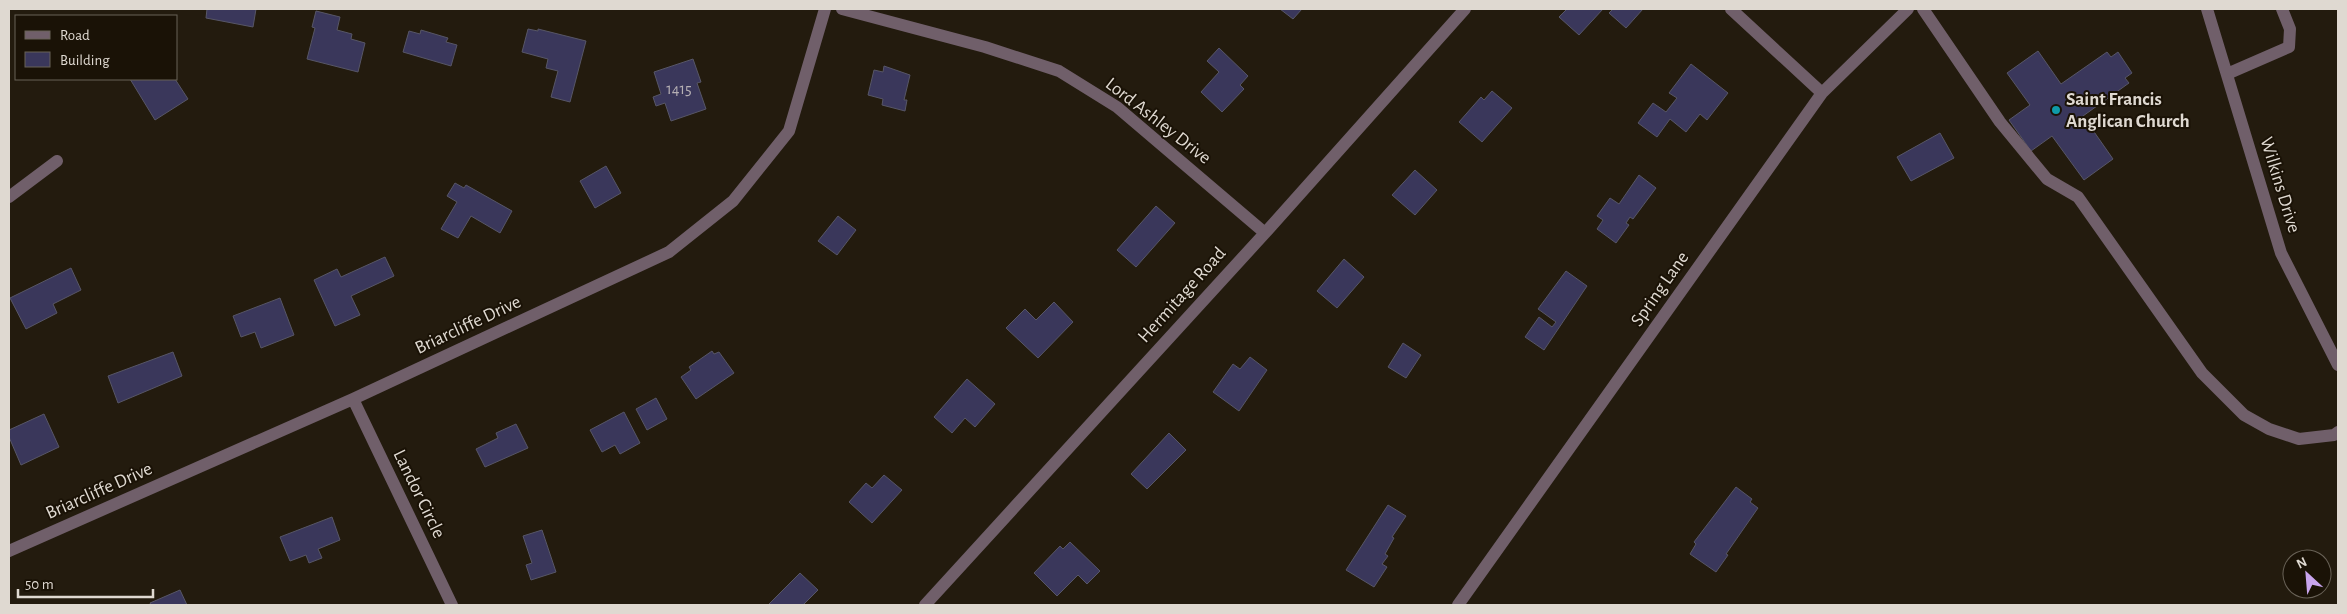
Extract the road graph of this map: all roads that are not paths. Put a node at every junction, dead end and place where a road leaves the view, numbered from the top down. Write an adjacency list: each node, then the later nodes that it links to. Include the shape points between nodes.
1 (825, 9): 15 (street, Briarcliffe Drive, via 789,131 733,201 669,252)
2 (842, 9): 13 (street, Lord Ashley Drive, via 985,47 1059,72 1116,107)
3 (1465, 9): 13 (street, Hermitage Road)
4 (1731, 9): 10 (street)
5 (1908, 9): 10 (street, Spring Lane)
6 (1923, 9): 16 (street, via 2000,122 2047,179 2078,197 2202,373 2244,416 2298,440)
7 (2207, 9): 9 (street, Wilkins Drive)
8 (2282, 9): 9 (street, via 2290,29 2289,47)
9 (2227, 74): 14 (street, Wilkins Drive, via 2281,253)
10 (1822, 93): 20 (street, Spring Lane)
11 (57, 161): 12 (street)
12 (9, 196)
13 (1265, 233): 19 (street, Hermitage Road)
14 (2338, 364)
15 (353, 399): 17 (street, Briarcliffe Drive); 18 (street, Landor Circle)
16 (2338, 432)
17 (9, 551)
18 (452, 605)
19 (925, 605)
20 (1458, 605)

